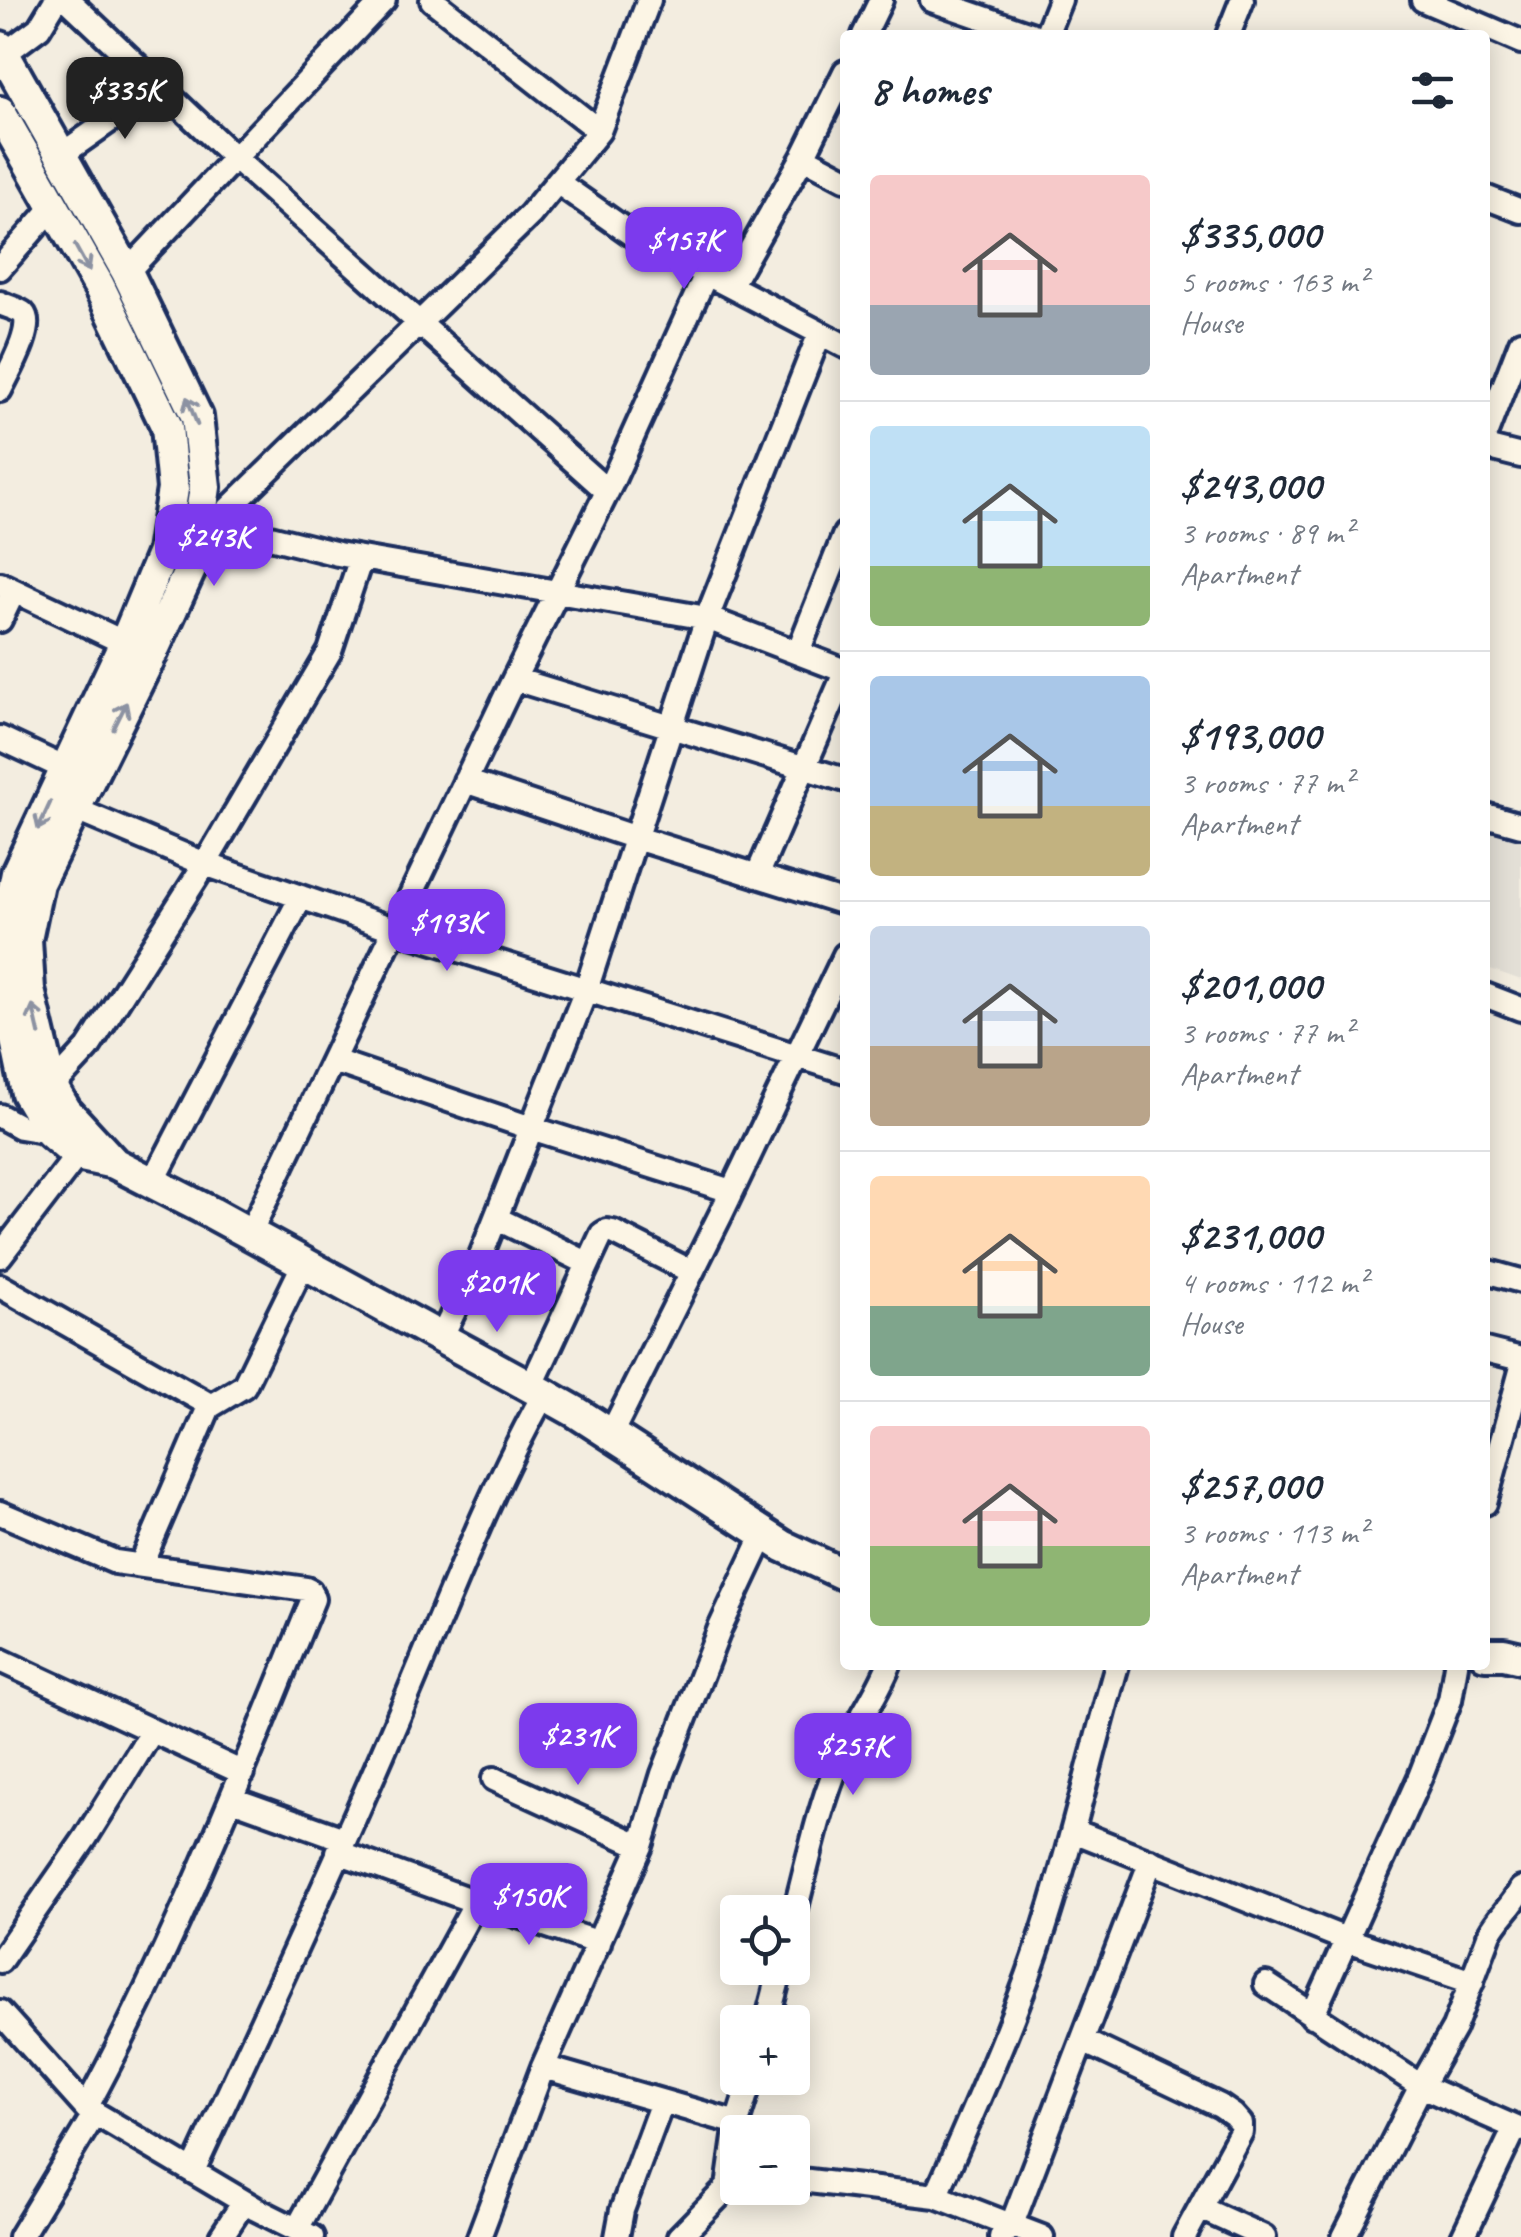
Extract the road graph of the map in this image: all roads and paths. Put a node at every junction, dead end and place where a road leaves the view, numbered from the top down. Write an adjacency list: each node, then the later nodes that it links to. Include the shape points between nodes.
1 (56, 0): 17 (street, via 39,28)
2 (68, 0): 19 (street)
3 (384, 0): 24 (street)
4 (432, 0): 21 (street)
5 (649, 0): 21 (street)
6 (881, 0): 12 (street)
7 (932, 0): 13 (street)
8 (1060, 0): 14 (street)
9 (1242, 0): 15 (street)
10 (1423, 0): 11 (street)
11 (1450, 5): 16 (street)
12 (866, 30)
13 (1019, 30)
14 (1048, 30)
15 (1230, 30)
16 (1521, 42)
17 (2, 51): 22 (main road)
18 (840, 82): 23 (street)
19 (159, 86): 22 (street); 24 (street)
20 (0, 112): 28 (main road)
21 (599, 131): 26 (street)
22 (61, 155): 31 (main road)
23 (802, 157): 25 (street); 33 (street)
24 (235, 158): 31 (street); 35 (street)
25 (840, 176)
26 (557, 182): 32 (street, via 634,236); 35 (street)
27 (1490, 200): 29 (street)
28 (53, 206): 30 (street); 52 (main road, one-way to 52, via 166,426 173,490 163,552)
29 (1521, 210)
30 (0, 268)
31 (127, 272): 45 (main road, one-way to 31, via 205,487 197,418)
32 (706, 274): 33 (street); 43 (street)
33 (730, 286): 36 (street)
34 (0, 303): 39 (street, via 22,313 27,332)
35 (420, 322): 43 (street); 44 (street)
36 (820, 333): 38 (street); 50 (street)
37 (1521, 342): 40 (street)
38 (840, 343)
39 (0, 390)
40 (1490, 422)
41 (1490, 449): 42 (street)
42 (1521, 456)
43 (607, 491): 49 (street)
44 (222, 516): 45 (street); 47 (street, via 246,531)
45 (197, 540): 63 (main road, one-way to 45, via 194,561)
46 (840, 547): 53 (street)
47 (361, 558): 49 (street); 67 (street, via 330,651)
48 (7, 587): 51 (street); 52 (street)
49 (558, 592): 50 (street); 55 (street)
50 (707, 618): 53 (street); 57 (street)
51 (0, 620)
52 (125, 643): 60 (main road)
53 (798, 652): 54 (street)
54 (840, 670)
55 (514, 680): 57 (street); 62 (street)
56 (840, 684): 59 (street)
57 (672, 726): 59 (street); 66 (street)
58 (0, 738): 60 (street)
59 (804, 767): 61 (street); 68 (street)
60 (66, 769): 73 (main road, one-way to 73, via 17,874)
61 (840, 778)
62 (465, 781): 66 (street); 71 (street)
63 (74, 808): 67 (street); 80 (main road, one-way to 63, via 29,990 26,940 38,882)
64 (1490, 817): 65 (street)
65 (1521, 825)
66 (636, 838): 68 (street); 74 (street)
67 (206, 864): 69 (street); 80 (street, via 88,1048)
68 (757, 876): 70 (street)
69 (301, 897): 71 (street); 85 (street)
70 (840, 901)
71 (396, 930): 74 (street); 78 (street)
72 (840, 965): 77 (street)
73 (3, 985): 83 (main road, via 27,1093)
74 (586, 990): 77 (street); 82 (street)
75 (1490, 997): 76 (street)
76 (1521, 1009)
77 (796, 1054): 79 (street); 86 (street)
78 (334, 1061): 82 (street); 88 (street)
79 (840, 1069)
80 (52, 1087): 84 (main road)
81 (0, 1116): 83 (street)
82 (531, 1128): 86 (street); 87 (street)
83 (50, 1132): 84 (main road)
84 (84, 1147): 85 (main road); 89 (street)
85 (153, 1182): 88 (main road)
86 (731, 1192): 92 (street)
87 (496, 1218): 91 (street); 96 (street)
88 (250, 1234): 90 (main road)
89 (0, 1256)
90 (304, 1263): 96 (main road); 101 (street, via 244,1386)
91 (587, 1263): 92 (street, via 607,1231); 100 (street)
92 (692, 1272): 102 (street)
93 (1490, 1272): 94 (street)
94 (1521, 1281)
95 (0, 1286): 101 (street)
96 (441, 1338): 100 (main road)
97 (1490, 1351): 98 (street)
98 (1521, 1359)
99 (1521, 1372): 103 (street)
100 (537, 1391): 102 (main road); 120 (street)
101 (210, 1405): 107 (street)
102 (611, 1434): 106 (main road)
103 (1511, 1445): 104 (street)
104 (1490, 1492)
105 (0, 1513): 107 (street, via 115,1562)
106 (764, 1534): 108 (main road); 121 (street, via 682,1723)
107 (142, 1565): 116 (street, via 310,1592 313,1599)
108 (840, 1573)
109 (1490, 1654): 110 (main road)
110 (1521, 1658)
111 (0, 1660): 115 (street)
112 (887, 1670): 123 (street, via 842,1753)
113 (1116, 1670): 119 (street)
114 (1455, 1670): 126 (street, via 1426,1762)
115 (152, 1731): 116 (street); 128 (street)
116 (242, 1773): 118 (street)
117 (494, 1778): 121 (street)
118 (232, 1799): 120 (street); 137 (street)
119 (1074, 1831): 122 (street); 142 (street, via 1028,1975)
120 (341, 1846): 125 (street); 140 (street)
121 (640, 1846): 127 (street)
122 (1151, 1861): 126 (street); 133 (street)
123 (799, 1895)
124 (1518, 1900): 129 (street, via 1497,1920)
125 (476, 1902): 127 (street); 147 (street)
126 (1348, 1940): 129 (street); 132 (street)
127 (599, 1943): 134 (street)
128 (0, 1961)
129 (1472, 1982): 135 (street)
130 (1266, 1984): 132 (street)
131 (0, 2012): 137 (street)
132 (1312, 2016): 135 (street)
133 (1083, 2041): 145 (street, via 1220,2106 1242,2124); 146 (street)
134 (543, 2067): 136 (street); 150 (street)
135 (1421, 2086): 139 (street); 156 (street)
136 (662, 2102): 138 (street); 151 (street)
137 (90, 2110): 140 (street); 148 (street)
138 (720, 2118)
139 (1518, 2129): 157 (street)
140 (192, 2171): 144 (street)
141 (810, 2181): 142 (street)
142 (936, 2196): 146 (street)
143 (720, 2198): 152 (street)
144 (244, 2202): 147 (street); 149 (street)
145 (1200, 2208): 154 (street); 155 (street)
146 (1006, 2231): 153 (street)
147 (305, 2233)
148 (20, 2237)
149 (222, 2237)
150 (479, 2237)
151 (616, 2237)
152 (679, 2237)
153 (1042, 2237)
154 (1184, 2237)
155 (1264, 2237)
156 (1344, 2237)
157 (1462, 2237)

